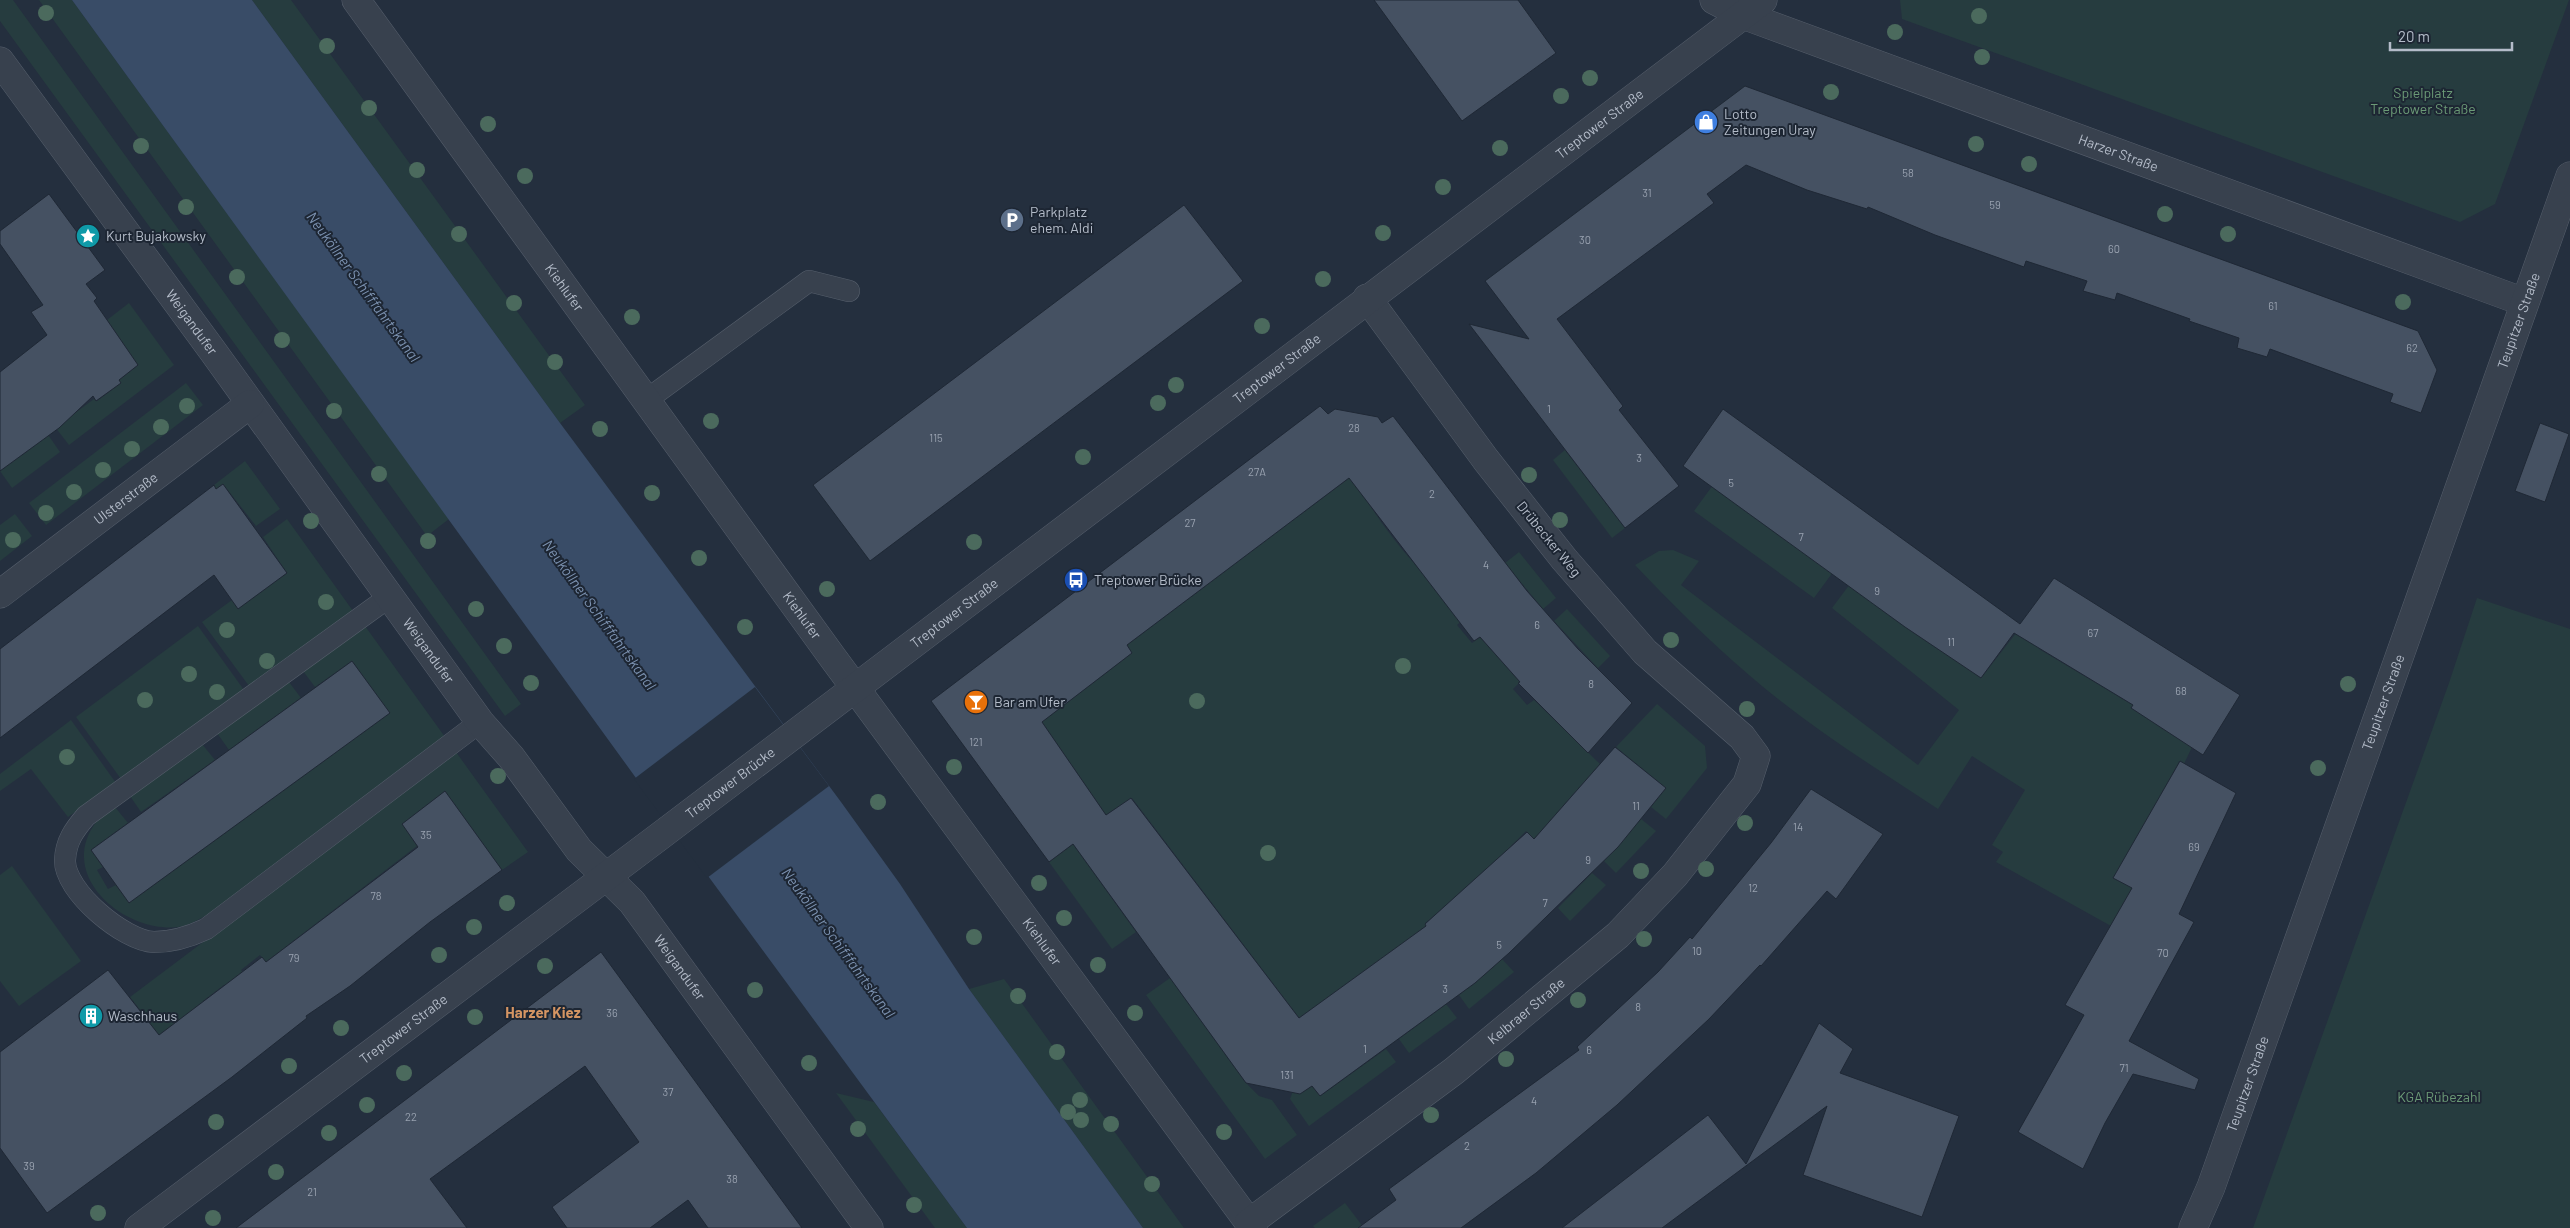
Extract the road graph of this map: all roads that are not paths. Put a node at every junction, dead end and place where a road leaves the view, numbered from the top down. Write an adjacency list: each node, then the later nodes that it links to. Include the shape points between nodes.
1 (356, 0): 9 (street, Kiehlufer)
2 (1714, 0): 3 (street, Harzer Straße)
3 (1753, 8): 7 (street, Treptower Straße); 8 (street, Harzer Straße)
4 (0, 61): 10 (street, Weigandufer)
5 (2570, 176): 8 (street, Teupitzer Straße)
6 (849, 291): 9 (lane, via 809,282)
7 (1368, 298): 13 (street, Treptower Straße); 16 (street, Drübecker Weg, via 1486,460 1569,566 1645,652 1742,737)
8 (2524, 302): 22 (street, Teupitzer Straße)
9 (646, 401): 13 (street, Kiehlufer)
10 (250, 404): 11 (street, Ulsterstraße); 12 (street, Weigandufer)
11 (0, 594)
12 (389, 597): 14 (street, Weigandufer); 14 (lane, via 86,816 69,837 65,862 73,882 97,914 123,932 152,942 184,939 206,929)
13 (854, 687): 15 (street, Treptower Straße); 19 (street, Kiehlufer)
14 (480, 722): 18 (street, Weigandufer, via 579,850)
15 (792, 736): 17 (street, Treptower Brücke)
16 (1756, 756): 19 (street, Kelbraer Straße, via 1747,784 1675,875 1618,935 1454,1071)
17 (669, 830): 18 (street, Treptower Straße)
18 (606, 877): 20 (street, Treptower Straße); 21 (street, Weigandufer, via 632,902)
19 (1251, 1225)
20 (139, 1228)
21 (869, 1228)
22 (2193, 1228)

